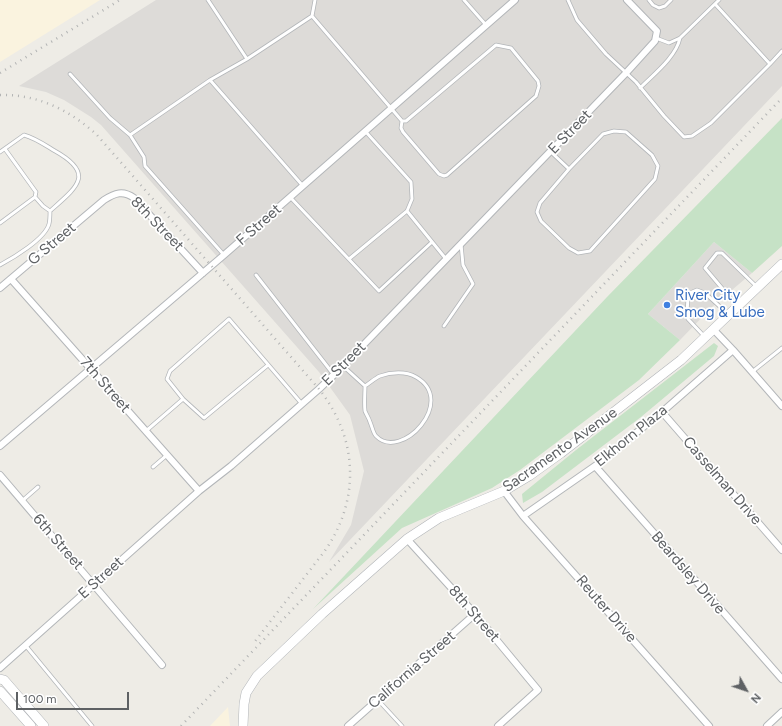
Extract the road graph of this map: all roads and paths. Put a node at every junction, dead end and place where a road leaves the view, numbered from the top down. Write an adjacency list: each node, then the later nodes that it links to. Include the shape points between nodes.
1 (208, 0): 16 (lane)
2 (315, 0): 11 (lane)
3 (464, 0): 12 (lane)
4 (515, 0): 12 (street, F Street)
5 (568, 0): 19 (lane, via 577,20)
6 (628, 0): 13 (street, E Street, via 657,31)
7 (649, 0): 8 (lane, via 659,8)
8 (671, 0)
9 (719, 0): 10 (lane)
10 (715, 4): 14 (lane); 17 (lane)
11 (312, 16): 16 (lane); 22 (lane)
12 (486, 26): 22 (street, F Street)
13 (655, 38): 14 (lane, via 669,43); 19 (street, E Street)
14 (680, 38): 21 (lane, via 679,45 672,55)
15 (782, 51): 17 (lane)
16 (247, 59): 20 (lane)
17 (770, 64): 21 (lane, via 711,123 692,136 684,137)
18 (70, 74): 25 (lane, via 110,118)
19 (626, 74): 21 (lane); 28 (street, E Street)
20 (210, 80): 25 (lane); 30 (lane)
21 (640, 88)
22 (391, 108): 23 (lane); 24 (street, F Street)
23 (402, 121): 23 (lane, via 406,121 496,45 511,48 538,81 536,96 448,175 439,174 403,132)
24 (365, 131): 30 (street, F Street); 35 (lane, via 411,182 412,199)
25 (130, 135): 39 (lane, via 144,157 145,166)
26 (5, 149): 27 (lane); 31 (lane, via 36,192); 34 (lane, via 24,134 73,163 78,170 77,184 71,193)
27 (0, 152)
28 (551, 152): 29 (lane); 38 (street, E Street)
29 (569, 170): 29 (lane, via 540,202 538,212 541,221 569,248 578,253 590,251 655,178 658,166 652,155 626,132 614,131 603,134)
30 (303, 186): 32 (street, F Street)
31 (35, 196): 34 (lane); 36 (lane)
32 (290, 197): 39 (street, F Street); 40 (lane)
33 (104, 200): 44 (street, 8th Street, via 121,192 134,198); 46 (street, G Street)
34 (50, 211): 43 (lane, via 49,226 42,236)
35 (407, 211): 37 (lane); 40 (lane)
36 (0, 223)
37 (432, 242): 40 (lane, via 379,291); 41 (lane)
38 (460, 244): 41 (street, E Street); 51 (lane, via 463,266 473,284)
39 (224, 255): 44 (street, F Street)
40 (349, 259)
41 (446, 259): 57 (street, E Street)
42 (782, 264): 47 (main road, Sacramento Avenue)
43 (0, 265)
44 (203, 273): 58 (street, F Street)
45 (256, 274): 60 (lane)
46 (11, 279): 48 (street, G Street); 58 (street, 7th Street)
47 (757, 287): 49 (main road, Sacramento Avenue); 49 (lane, via 722,253 717,253 705,268)
48 (0, 288)
49 (737, 306): 50 (main road, Sacramento Avenue)
50 (728, 314): 52 (main road, Sacramento Avenue); 53 (lane, via 705,293 698,290 690,293 688,319)
51 (444, 326)
52 (713, 329): 53 (main road, Sacramento Avenue); 55 (street)
53 (705, 337): 74 (main road, Sacramento Avenue, via 636,396 561,453)
54 (782, 348): 59 (lane)
55 (733, 350): 59 (street); 65 (street, Elkhorn Plaza)
56 (268, 365): 62 (lane, via 204,418); 62 (lane, via 229,319 170,371 166,379); 63 (lane)
57 (343, 366): 60 (street, E Street); 61 (lane)
58 (90, 368): 66 (street, 7th Street); 67 (street, F Street)
59 (752, 372): 64 (street)
60 (334, 375): 63 (street, E Street)
61 (365, 386): 61 (lane, via 365,411 375,435 382,440 392,443 401,441 420,427 428,416 431,405 430,393 422,381 410,374 380,376)
62 (183, 399): 66 (lane)
63 (302, 404): 73 (street, E Street)
64 (782, 406)
65 (662, 412): 69 (street, Elkhorn Plaza); 78 (street, Casselman Drive)
66 (146, 431): 68 (street, 7th Street)
67 (0, 446)
68 (167, 455): 70 (lane); 73 (street, 7th Street)
69 (595, 466): 76 (street, Elkhorn Plaza); 85 (street, Beardsley Drive)
70 (153, 467)
71 (0, 475): 75 (street, 6th Street)
72 (38, 487): 75 (lane)
73 (198, 491): 79 (street, E Street)
74 (504, 491): 76 (street, Reuter Drive); 77 (main road, Sacramento Avenue, via 439,518)
75 (22, 501): 79 (street, 6th Street)
76 (523, 516): 96 (street, Reuter Drive)
77 (407, 539): 80 (street, 8th Street); 92 (main road, Sacramento Avenue, via 257,676 246,693)
78 (782, 550)
79 (94, 584): 81 (street, E Street); 82 (street, 6th Street)
80 (475, 614): 87 (street, California Street); 95 (street, 8th Street, via 538,690)
81 (26, 646): 83 (street, E Street); 91 (lane)
82 (162, 665)
83 (0, 668)
84 (0, 679): 90 (main road, via 4,680)
85 (782, 679)
86 (0, 691): 89 (main road)
87 (378, 700): 93 (street, California Street); 94 (lane)
88 (782, 712): 97 (street)
89 (31, 726)
90 (44, 726)
91 (92, 726)
92 (243, 726)
93 (348, 726)
94 (402, 726)
95 (498, 726)
96 (709, 726)
97 (767, 726)

